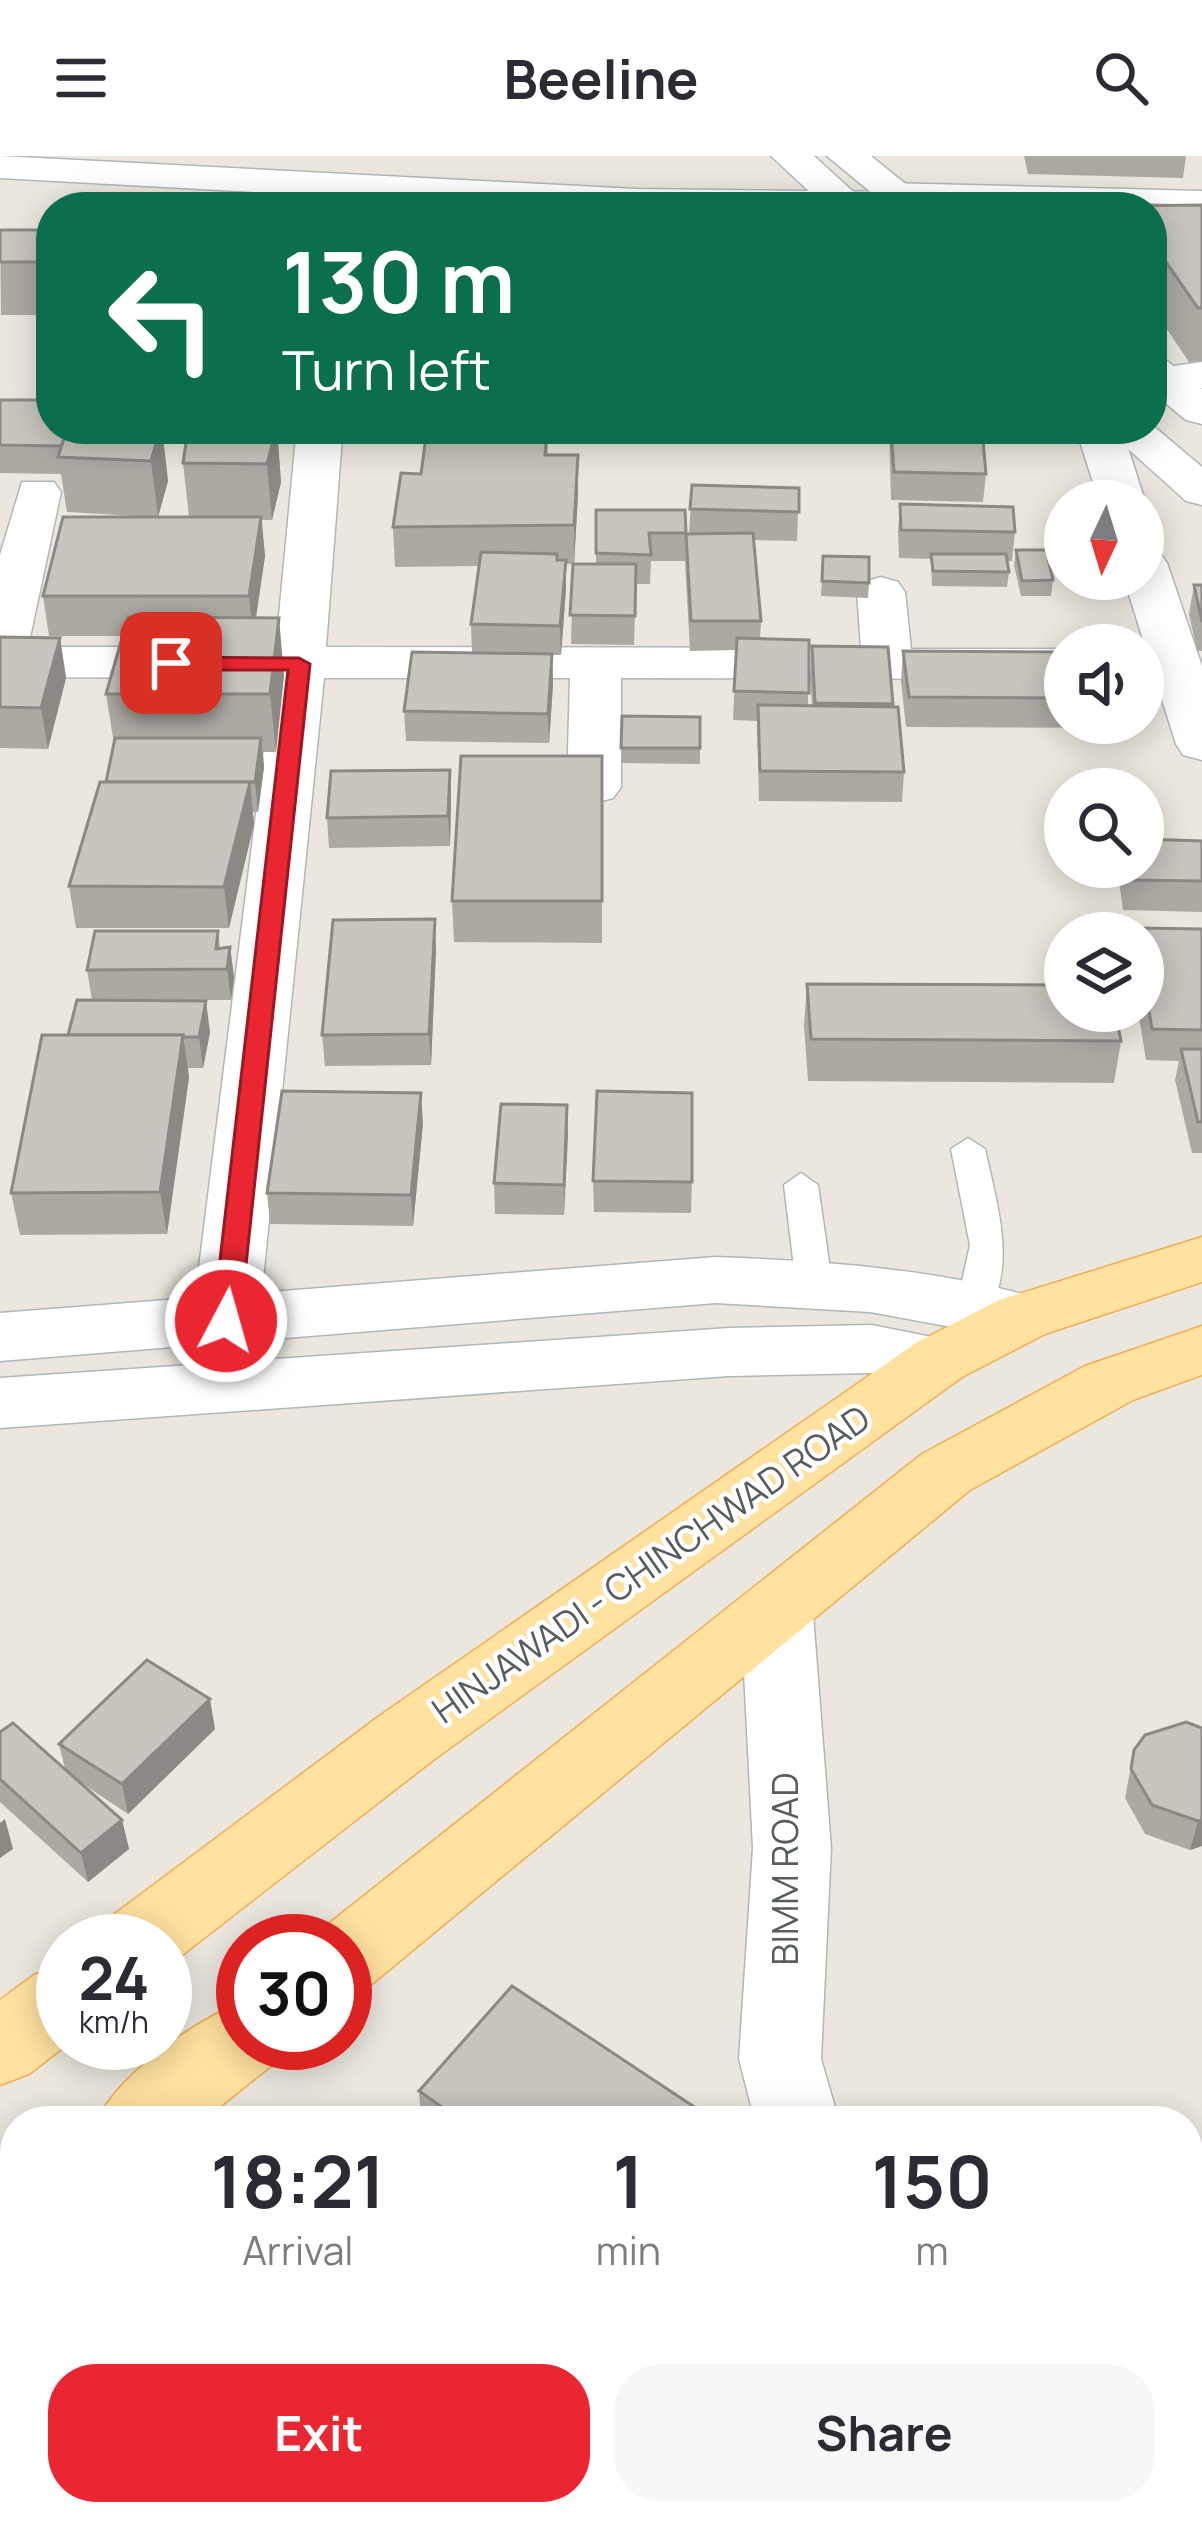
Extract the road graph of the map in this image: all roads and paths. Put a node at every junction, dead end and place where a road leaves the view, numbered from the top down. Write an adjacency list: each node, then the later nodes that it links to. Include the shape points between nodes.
1 (790, 156): 6 (street)
2 (846, 156): 7 (street)
3 (116, 164): 4 (street); 5 (street)
4 (0, 166)
5 (510, 192)
6 (832, 192)
7 (893, 192)
8 (1167, 198): 9 (lane)
9 (1202, 198)
10 (1172, 375): 11 (street)
11 (1202, 411)
12 (318, 444): 20 (street)
13 (1104, 444): 15 (street)
14 (1147, 444): 16 (street)
15 (1116, 480)
16 (1202, 491)
17 (38, 492): 19 (street)
18 (880, 592): 22 (street)
19 (0, 662): 20 (street)
20 (299, 664): 21 (street); 31 (street)
21 (596, 664): 22 (street); 26 (street)
22 (886, 664): 23 (street)
23 (1044, 664)
24 (1164, 671): 25 (street)
25 (1202, 744)
26 (594, 787)
27 (968, 1149): 32 (lane, via 987,1245)
28 (800, 1185): 30 (lane)
29 (1202, 1259): 32 (main road, HINJAWADI - CHINCHWAD ROAD)
30 (814, 1283): 31 (street, via 716,1280); 32 (street, via 944,1296)
31 (226, 1321): 33 (street); 35 (street)
32 (979, 1327): 35 (street, via 872,1348); 38 (main road, HINJAWADI - CHINCHWAD ROAD)
33 (0, 1337)
34 (1202, 1350): 37 (main road, via 1108,1383 946,1472)
35 (218, 1387): 36 (street)
36 (0, 1403)
37 (777, 1614): 39 (main road); 44 (street, BIMM ROAD, via 792,1848 780,2059)
38 (175, 1914)
39 (372, 1936)
40 (36, 2021): 41 (main road)
41 (0, 2048)
42 (216, 2060): 43 (main road)
43 (158, 2106)
44 (793, 2106)

